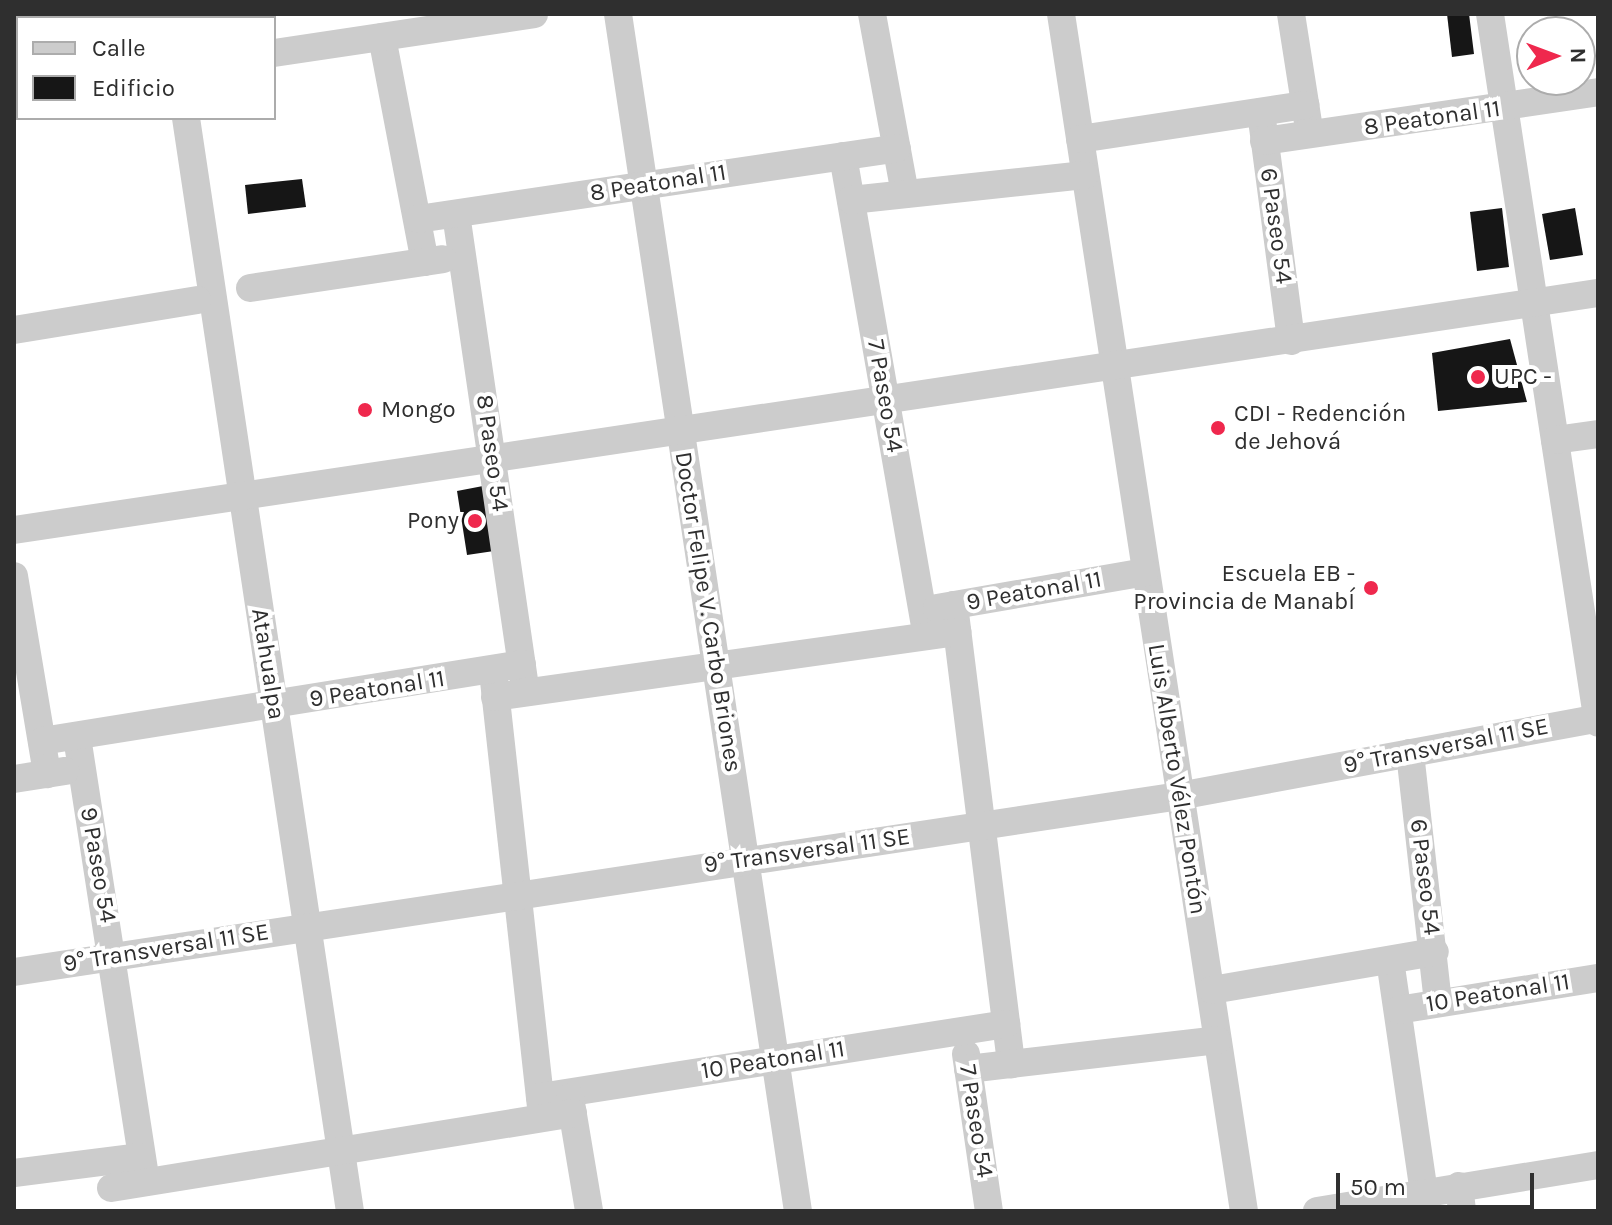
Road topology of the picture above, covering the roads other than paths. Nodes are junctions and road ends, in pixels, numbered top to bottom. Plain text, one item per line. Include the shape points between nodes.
1 (534, 14) edge
2 (618, 14) edge
3 (872, 14) edge
4 (1061, 14) edge
5 (1291, 14) edge
6 (1490, 14) edge
7 (382, 37) junction
8 (276, 53) edge
9 (1598, 92) edge
10 (1305, 105) junction
11 (1505, 109) junction
12 (1261, 112) junction
13 (186, 120) edge
14 (1310, 135) junction
15 (1080, 139) junction
16 (1264, 141) junction
17 (897, 148) junction
18 (843, 156) junction
19 (1085, 175) junction
20 (644, 185) junction
21 (905, 194) junction
22 (851, 200) junction
23 (456, 214) junction
24 (418, 219) junction
25 (465, 256) junction
26 (425, 262) junction
27 (250, 288) dead end
28 (1598, 293) edge
29 (198, 300) dead end
30 (1534, 303) junction
31 (14, 330) edge
32 (1291, 341) junction
33 (1114, 367) junction
34 (886, 400) junction
35 (681, 433) junction
36 (1598, 434) edge
37 (1555, 440) junction
38 (492, 459) junction
39 (243, 498) junction
40 (14, 530) edge
41 (1145, 572) junction
42 (14, 576) edge
43 (955, 618) junction
44 (925, 623) junction
45 (716, 667) junction
46 (524, 678) junction
47 (494, 684) junction
48 (274, 705) junction
49 (1598, 720) edge
50 (77, 737) junction
51 (42, 741) junction
52 (1410, 753) junction
53 (81, 769) junction
54 (47, 774) junction
55 (14, 779) edge
56 (1179, 796) junction
57 (981, 825) junction
58 (745, 860) junction
59 (517, 894) junction
60 (308, 926) junction
61 (1435, 952) junction
62 (113, 956) junction
63 (1390, 960) junction
64 (14, 972) edge
65 (1598, 978) edge
66 (1212, 990) junction
67 (1438, 1002) junction
68 (1398, 1010) junction
69 (1006, 1024) junction
70 (962, 1030) junction
71 (1217, 1040) junction
72 (775, 1059) junction
73 (1011, 1064) junction
74 (968, 1069) junction
75 (571, 1103) junction
76 (541, 1107) junction
77 (341, 1155) junction
78 (1598, 1165) edge
79 (144, 1170) junction
80 (14, 1173) edge
81 (111, 1187) edge
82 (1424, 1192) junction
83 (1460, 1199) edge
84 (350, 1211) edge
85 (589, 1211) edge
86 (798, 1211) edge
87 (989, 1211) edge
88 (1244, 1211) edge
89 (1317, 1211) edge

1 - 7 street
2 - 20 street, Doctor Felipe V. Carbo Briones
3 - 17 street
4 - 15 street, Luis Alberto Vélez Pontón
5 - 10 street
6 - 11 street
7 - 8 street
7 - 24 street
9 - 11 street, 8 Peatonal 11
10 - 12 street
10 - 14 street
11 - 14 street, 8 Peatonal 11
11 - 30 street
12 - 15 street
12 - 16 street, 6 Paseo 54
13 - 39 street, Atahualpa
14 - 16 street, 8 Peatonal 11
15 - 19 street, Luis Alberto Vélez Pontón
16 - 32 street, 6 Paseo 54
17 - 18 street, 8 Peatonal 11
17 - 21 street
18 - 20 street, 8 Peatonal 11
18 - 22 street, 7 Paseo 54
19 - 21 street
19 - 33 street, Luis Alberto Vélez Pontón
20 - 23 street, 8 Peatonal 11
20 - 35 street, Doctor Felipe V. Carbo Briones
21 - 22 street
22 - 34 street, 7 Paseo 54
23 - 24 street, 8 Peatonal 11
23 - 25 street, 8 Paseo 54
24 - 26 street
25 - 26 street
25 - 38 street, 8 Paseo 54
26 - 27 street
28 - 30 street
29 - 31 street
30 - 32 street
30 - 37 street
32 - 33 street
33 - 34 street
33 - 41 street, Luis Alberto Vélez Pontón
34 - 35 street
34 - 44 street, 7 Paseo 54
35 - 38 street
35 - 45 street, Doctor Felipe V. Carbo Briones
36 - 37 street
37 - 49 street
38 - 39 street
38 - 46 street, 8 Paseo 54
39 - 40 street
39 - 48 street, Atahualpa
41 - 43 street, 9 Peatonal 11
41 - 56 street, Luis Alberto Vélez Pontón
42 - 51 street
43 - 44 street, 9 Peatonal 11
43 - 57 street, 7 Paseo 54
44 - 45 street, 9 Peatonal 11
45 - 46 street, 9 Peatonal 11
45 - 58 street, Doctor Felipe V. Carbo Briones
46 - 47 street, 9 Peatonal 11
47 - 48 street, 9 Peatonal 11
47 - 59 street
48 - 50 street, 9 Peatonal 11
48 - 60 street, Atahualpa
49 - 52 street, 9° Transversal 11 SE
50 - 51 street, 9 Peatonal 11
50 - 53 street, 9 Paseo 54
51 - 54 street
52 - 56 street, 9° Transversal 11 SE
52 - 61 street, 6 Paseo 54
53 - 54 street
53 - 62 street, 9 Paseo 54
54 - 55 street
56 - 57 street, 9° Transversal 11 SE
56 - 66 street, Luis Alberto Vélez Pontón
57 - 58 street, 9° Transversal 11 SE
57 - 69 street, 7 Paseo 54
58 - 59 street, 9° Transversal 11 SE
58 - 72 street, Doctor Felipe V. Carbo Briones
59 - 60 street, 9° Transversal 11 SE
59 - 76 street
60 - 62 street, 9° Transversal 11 SE
60 - 77 street, Atahualpa
61 - 63 street, 10 Peatonal 11
61 - 67 street, 6 Paseo 54
62 - 64 street, 9° Transversal 11 SE
62 - 79 street, 9 Paseo 54
63 - 66 street, 10 Peatonal 11
63 - 68 street, 6 Paseo 54
65 - 67 street, 10 Peatonal 11
66 - 71 street, Luis Alberto Vélez Pontón
67 - 68 street, 10 Peatonal 11
68 - 82 street, 6 Paseo 54
69 - 70 street, 10 Peatonal 11
69 - 73 street, 7 Paseo 54
70 - 72 street, 10 Peatonal 11
70 - 74 street, 7 Paseo 54
71 - 73 street
71 - 88 street, Luis Alberto Vélez Pontón
72 - 75 street, 10 Peatonal 11
72 - 86 street, Doctor Felipe V. Carbo Briones
73 - 74 street
74 - 87 street, 7 Paseo 54
75 - 76 street, 10 Peatonal 11
75 - 85 street
76 - 77 street, 10 Peatonal 11
77 - 79 street, 10 Peatonal 11
77 - 84 street, Atahualpa
78 - 83 street
79 - 81 street, 10 Peatonal 11
80 - 81 street, 10 Peatonal 11
82 - 83 street
82 - 89 street

